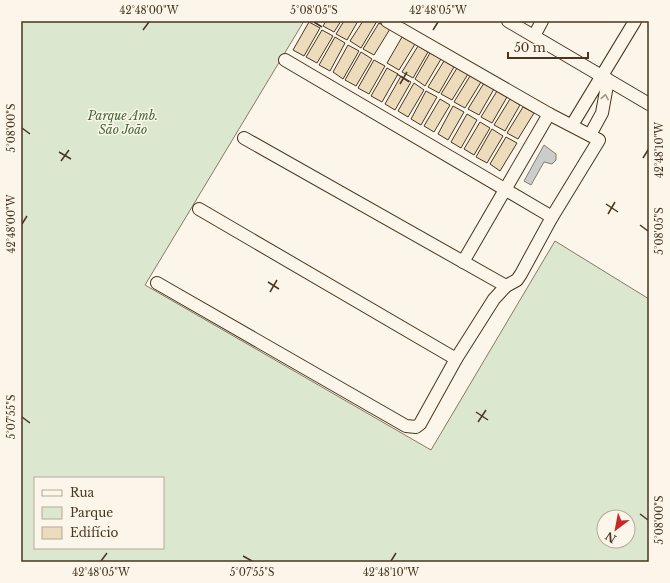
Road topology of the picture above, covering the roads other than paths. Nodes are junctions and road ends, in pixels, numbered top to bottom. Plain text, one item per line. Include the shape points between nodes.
1 (387, 21) edge
2 (508, 21) edge
3 (542, 21) edge
4 (635, 21) edge
5 (534, 36) junction
6 (285, 60) dead end
7 (605, 79) junction
8 (649, 104) edge
9 (549, 114) junction
10 (572, 125) junction
11 (590, 135) junction
12 (244, 138) dead end
13 (505, 190) junction
14 (199, 209) dead end
15 (552, 217) junction
16 (463, 262) junction
17 (157, 283) dead end
18 (506, 286) junction
19 (456, 359) junction

1 - 9 street
2 - 5 street
3 - 5 street
4 - 7 street
5 - 7 street
6 - 13 street
7 - 8 street
7 - 10 street
11 -> 7 street via 602,113
9 - 10 street
9 - 13 street
10 - 11 street
11 - 15 street via 599,140
12 - 16 street
13 - 15 street
13 - 16 street
14 - 19 street
15 - 18 street via 517,280
16 - 18 street
17 - 19 street via 406,426 416,427 420,424
18 - 19 street via 494,299

